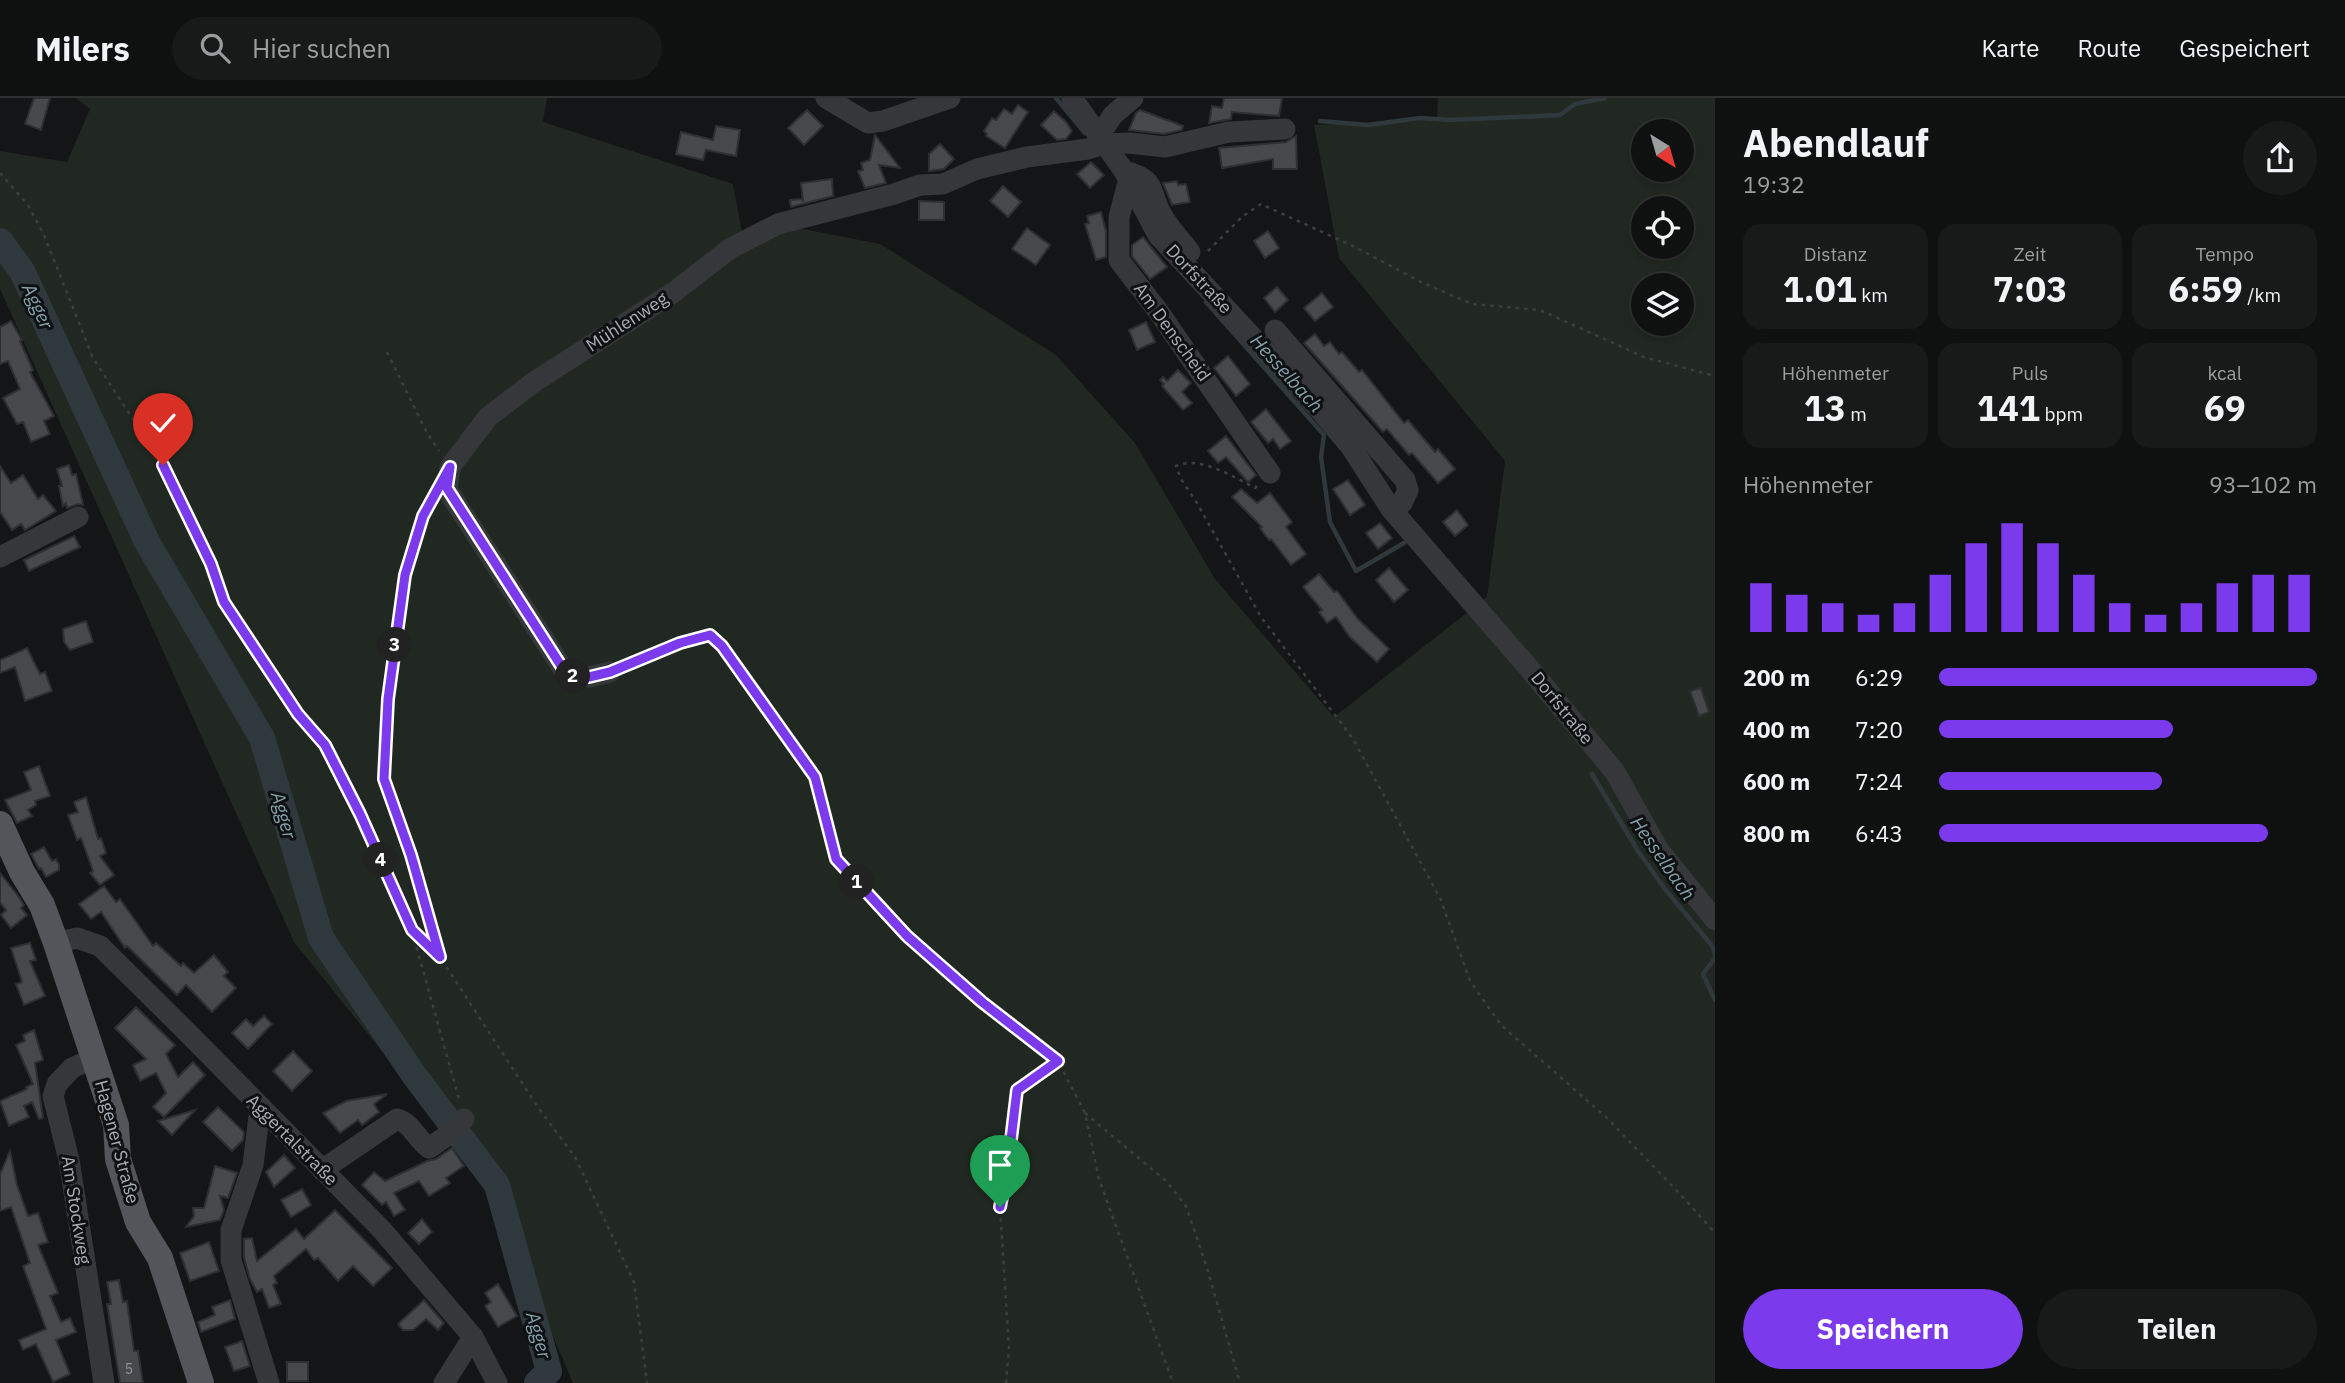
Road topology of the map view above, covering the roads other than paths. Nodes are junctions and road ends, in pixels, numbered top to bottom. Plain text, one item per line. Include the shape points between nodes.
1 (826, 98) edge
2 (950, 98) edge
3 (1072, 98) edge
4 (1133, 98) edge
5 (1284, 129) dead end
6 (1102, 140) junction
7 (1126, 175) junction
8 (1197, 262) road end
9 (1275, 330) dead end
10 (1270, 473) road end
11 (1391, 509) junction
12 (78, 517) dead end
13 (0, 557) edge
14 (610, 672) road end
15 (0, 824) edge
16 (1715, 920) edge
17 (56, 943) junction
18 (94, 1058) junction
19 (260, 1108) junction
20 (464, 1119) road end
21 (322, 1170) junction
22 (473, 1337) junction
23 (104, 1383) edge
24 (201, 1383) edge
25 (269, 1383) edge
26 (444, 1383) edge
27 (497, 1383) edge

1 - 2 street via 868,123
3 - 6 street, Dorfstraße
4 - 6 street via 1113,115
5 - 6 street via 1229,132 1166,147
6 - 7 street, Dorfstraße
6 - 14 street, Mühlenweg via 1088,149 977,169 943,184 920,185 778,224 732,248 488,417 450,467 447,488 567,675 589,677
7 - 8 street, Dorfstraße via 1136,174 1153,187 1161,215
7 - 10 street, Am Denscheid via 1119,217 1119,260
7 - 11 street, Dorfstraße via 1158,235 1319,409 1351,447
9 - 11 street via 1405,480 1408,490 1402,503
11 - 16 street, Dorfstraße via 1615,772 1658,849
12 - 13 street
15 - 17 main road, Hagener Straße via 42,905
17 - 18 main road, Hagener Straße
17 - 19 street, Aggertalstraße via 77,938 100,946
18 - 23 street, Am Stockweg via 72,1068 53,1096 69,1160
18 - 24 main road, Hagener Straße via 116,1125 118,1159 138,1222 160,1258
19 - 21 street, Aggertalstraße
19 - 25 street via 253,1165 231,1230 231,1260
20 - 21 street via 429,1148 404,1120 397,1119
21 - 22 street, Aggertalstraße via 382,1230
22 - 26 street
22 - 27 street, Aggertalstraße

